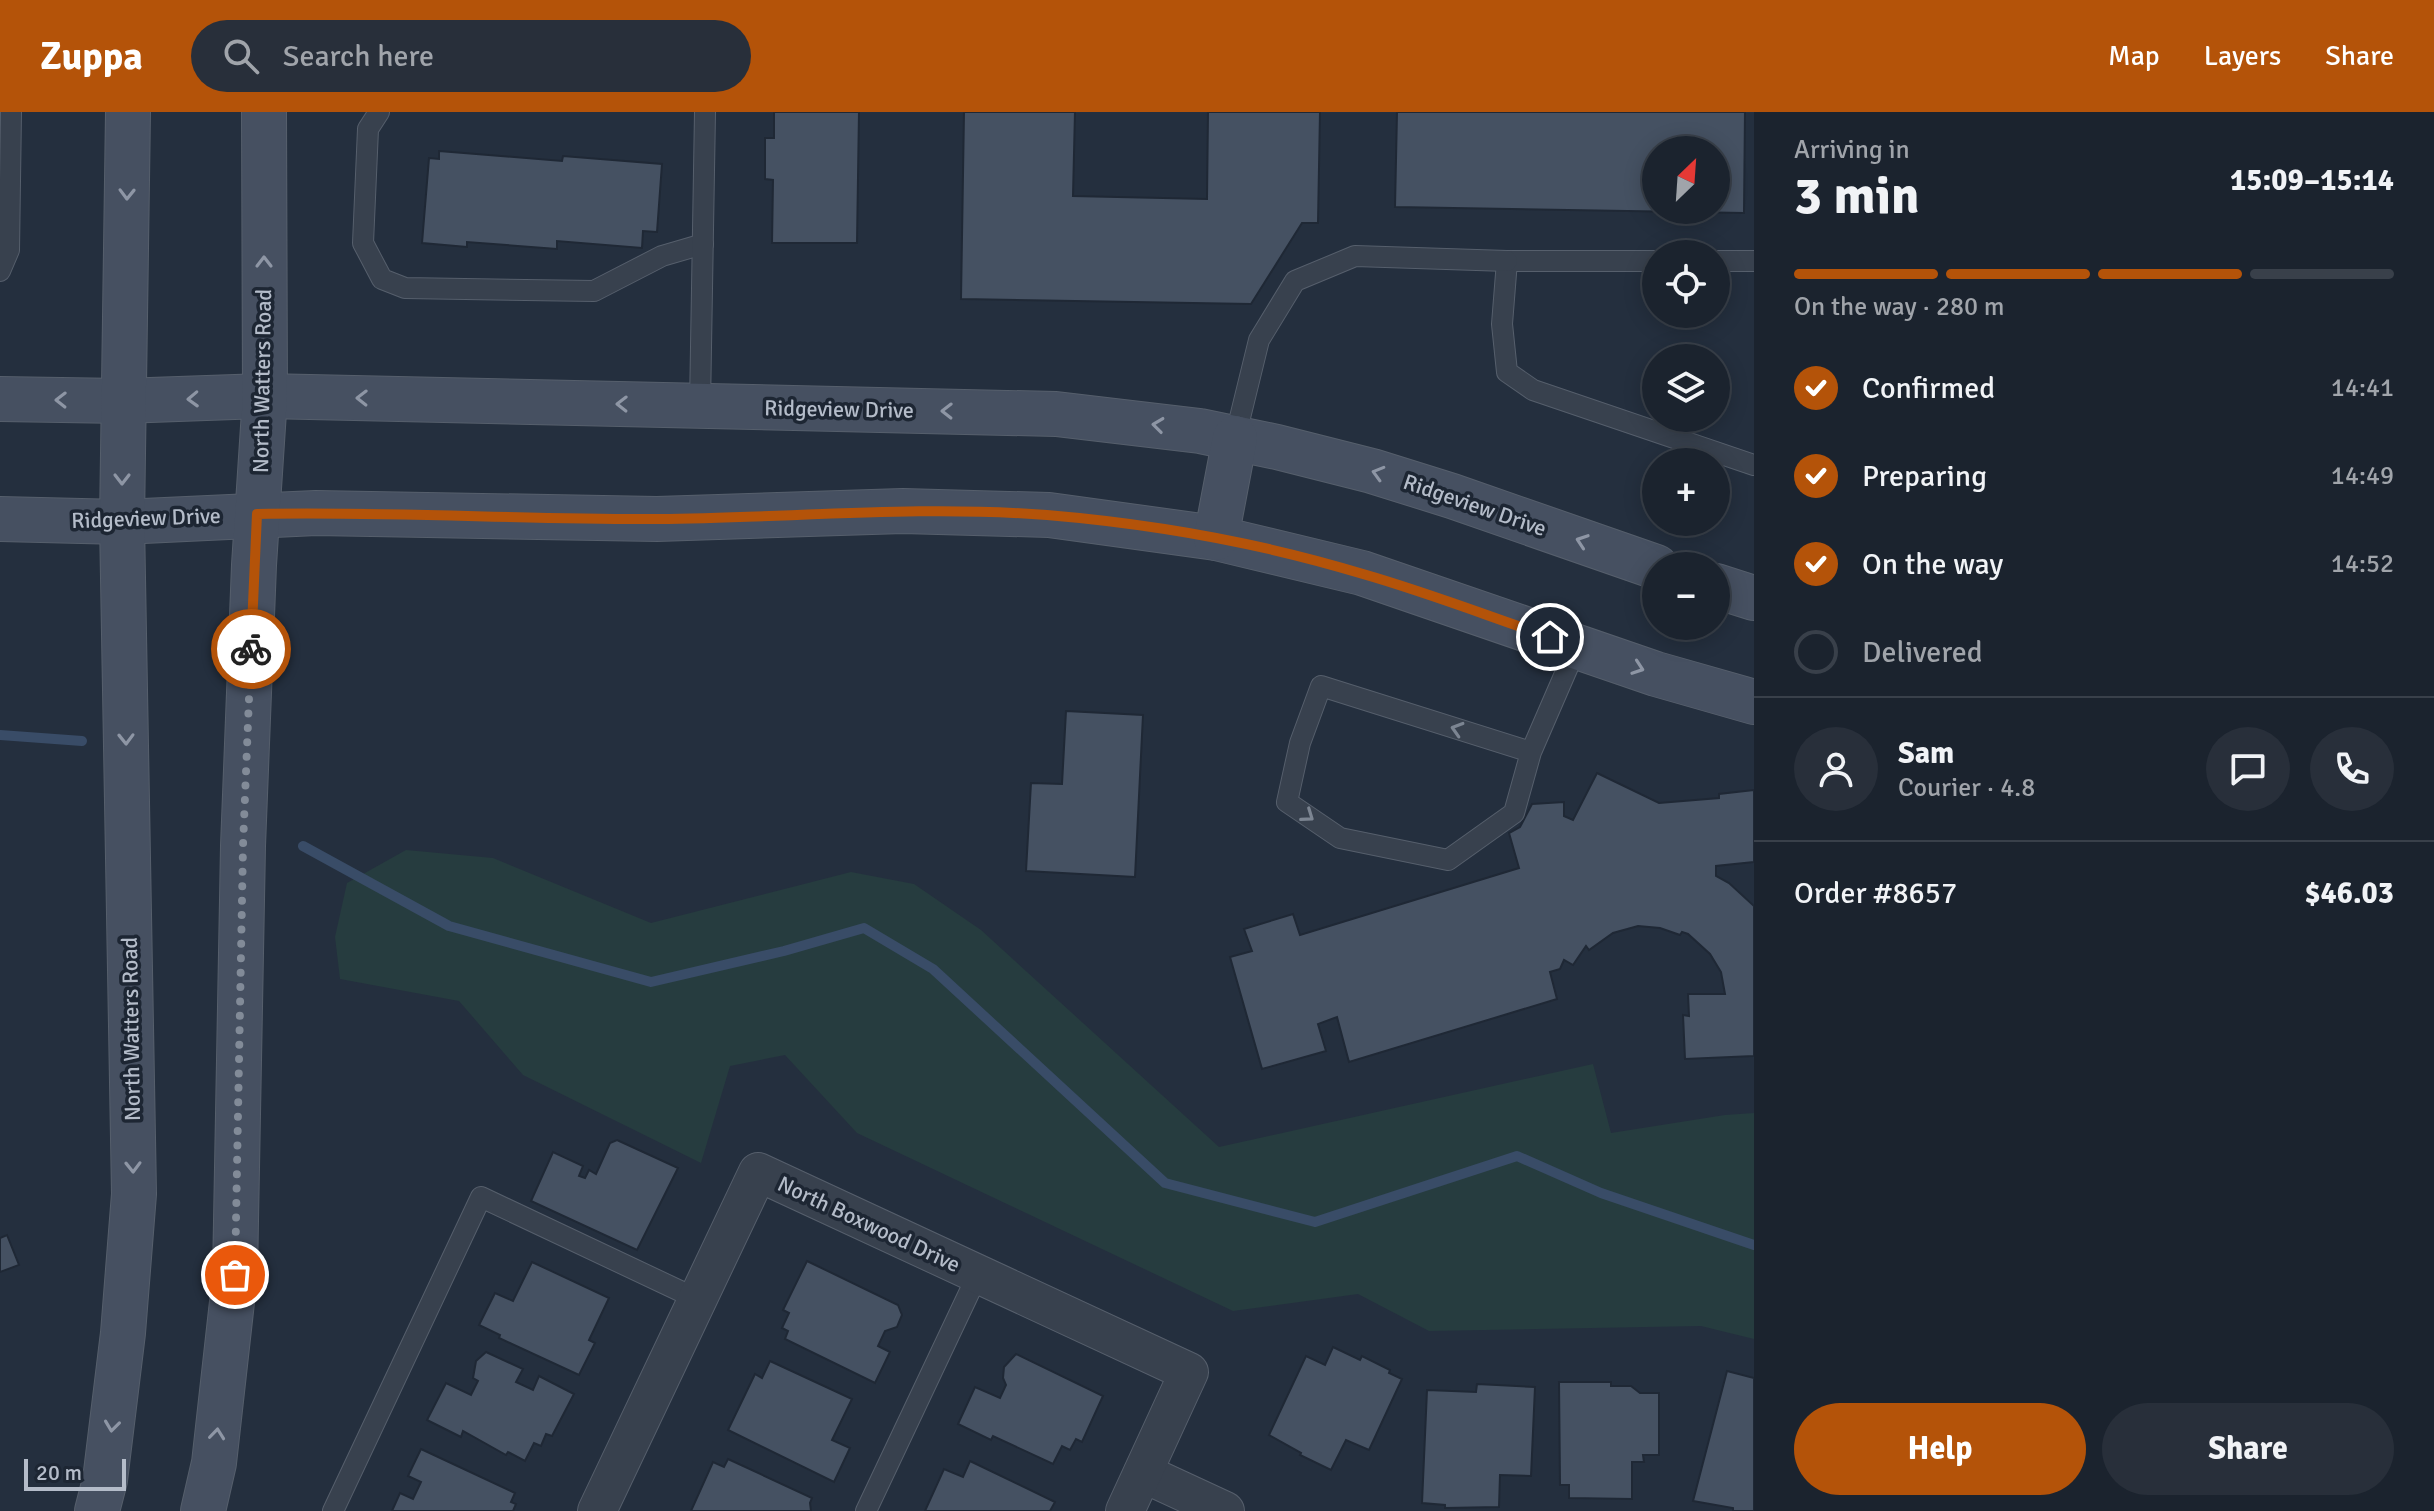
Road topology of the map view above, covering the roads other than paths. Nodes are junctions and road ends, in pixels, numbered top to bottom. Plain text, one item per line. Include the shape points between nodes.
1 (11, 112) edge
2 (128, 112) edge
3 (264, 112) edge
4 (379, 112) edge
5 (705, 112) edge
6 (703, 244) junction
7 (1507, 261) junction
8 (1642, 261) edge
9 (1730, 261) edge
10 (1754, 261) edge
11 (0, 271) edge
12 (265, 396) junction
13 (0, 399) edge
14 (122, 401) junction
15 (700, 406) junction
16 (1235, 438) junction
17 (1754, 465) edge
18 (257, 514) junction
19 (0, 519) edge
20 (122, 522) junction
21 (1216, 538) junction
22 (1642, 562) edge
23 (1730, 590) edge
24 (1754, 598) edge
25 (1577, 646) junction
26 (1754, 702) edge
27 (1531, 752) junction
28 (978, 1274) junction
29 (697, 1299) junction
30 (1143, 1473) junction
31 (97, 1511) edge
32 (203, 1511) edge
33 (333, 1511) edge
34 (597, 1511) edge
35 (866, 1511) edge
36 (1125, 1511) edge
37 (1225, 1511) edge

1 - 11 lane via 9,250
2 -> 14 main road, North Watters Road
12 -> 3 main road, North Watters Road
4 - 6 lane via 368,129 363,243 382,279 405,288 594,291 662,256
5 - 6 lane
6 - 15 lane
7 - 8 lane
7 - 16 lane via 1355,256 1295,281 1259,340
7 - 17 lane via 1502,324 1507,372 1533,390
9 - 10 lane
12 -> 14 main road, Ridgeview Drive
15 -> 12 main road, Ridgeview Drive
12 - 18 main road, North Watters Road
14 -> 13 main road, Ridgeview Drive
14 -> 20 main road, North Watters Road
16 -> 15 main road, Ridgeview Drive via 1056,414
16 - 21 main road
22 -> 16 main road, Ridgeview Drive via 1407,482
18 - 20 main road, Ridgeview Drive
18 - 21 main road, Ridgeview Drive via 657,519 953,511 1049,515
32 -> 18 main road, North Watters Road via 214,1463 235,1275 243,846
19 - 20 main road, Ridgeview Drive
20 -> 31 main road, North Watters Road via 134,1194 123,1333
21 - 25 main road, Ridgeview Drive via 1362,573
23 - 24 main road
25 -> 26 main road, Ridgeview Drive
25 - 27 lane
27 -> 27 lane via 1321,686 1300,743 1287,802 1340,838 1448,860 1514,813
28 - 29 street, North Boxwood Drive via 758,1172
28 - 30 street, North Boxwood Drive via 1189,1372
28 - 35 lane
29 - 33 lane via 481,1197
29 - 34 street, North Boxwood Drive
30 - 36 street
30 - 37 street

